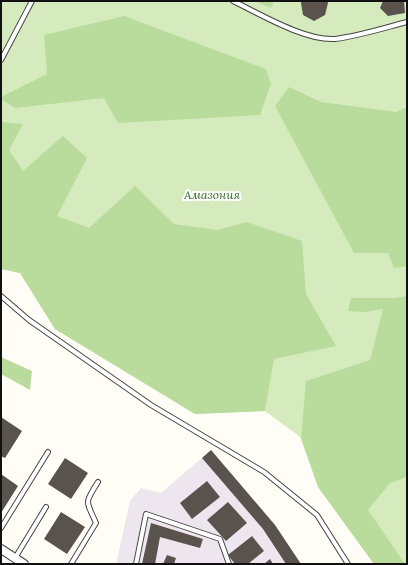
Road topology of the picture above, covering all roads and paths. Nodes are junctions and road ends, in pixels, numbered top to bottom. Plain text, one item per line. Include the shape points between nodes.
1 (32, 1) edge
2 (233, 1) edge
3 (407, 22) edge
4 (1, 60) edge
5 (1, 296) edge
6 (48, 452) dead end
7 (98, 482) dead end
8 (46, 507) dead end
9 (1, 528) edge
10 (1, 549) edge
11 (15, 558) junction
12 (24, 564) edge
13 (71, 564) edge
14 (136, 564) edge
15 (229, 564) edge
16 (348, 564) edge

1 - 4 lane
2 - 3 lane via 318,38 335,39
5 - 16 lane via 29,320 151,405 264,472 316,514
6 - 9 lane
7 - 13 lane via 87,503 96,523
8 - 11 lane
10 - 11 street
11 - 12 street
14 - 15 lane via 146,514 220,539

